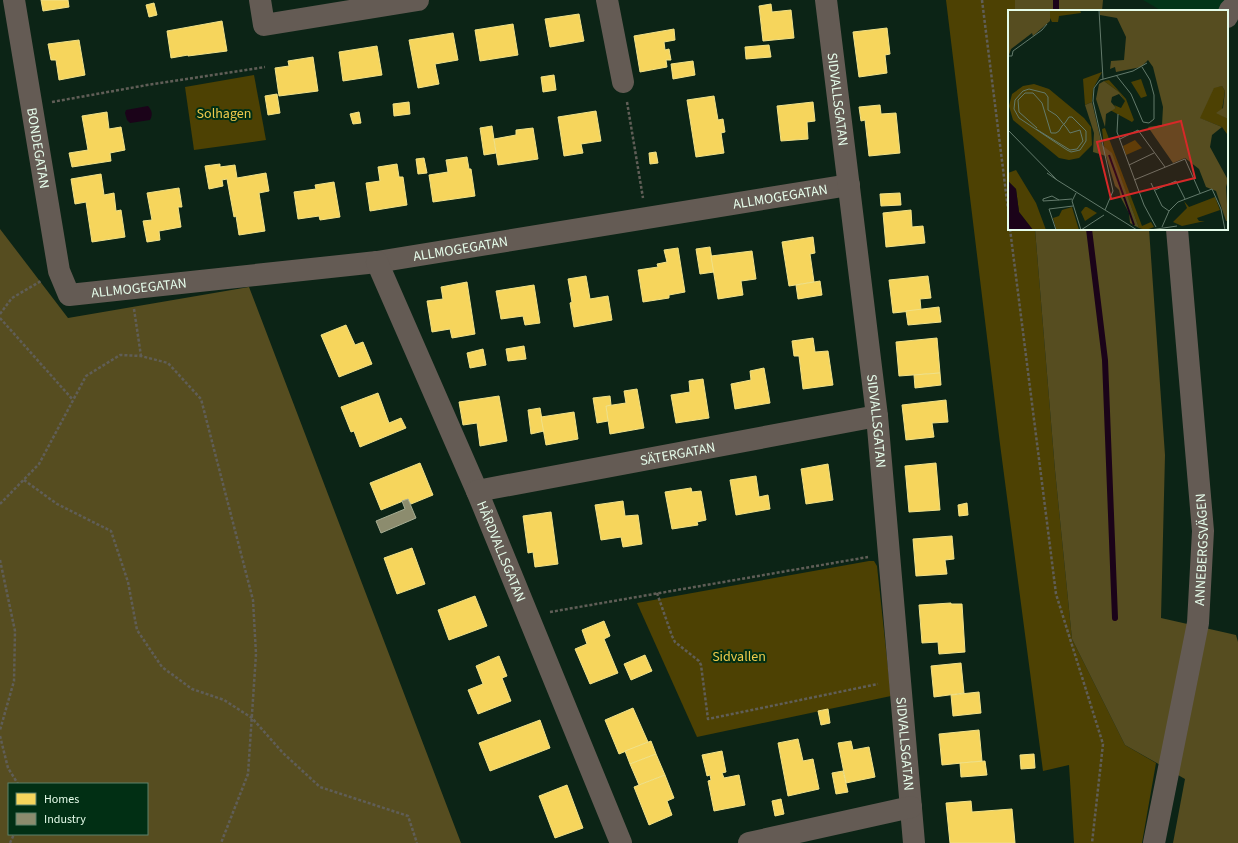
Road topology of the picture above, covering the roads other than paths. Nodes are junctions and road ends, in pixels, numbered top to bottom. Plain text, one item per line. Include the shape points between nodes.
1 (14, 0) edge
2 (260, 0) edge
3 (418, 0) edge
4 (606, 0) edge
5 (826, 0) edge
6 (1238, 2) edge
7 (1228, 14) edge
8 (623, 82) road end
9 (849, 185) junction
10 (1177, 230) edge
11 (377, 262) junction
12 (69, 295) joint
13 (877, 416) junction
14 (477, 491) junction
15 (911, 807) junction
16 (621, 843) edge
17 (749, 843) edge
18 (914, 843) edge
19 (1154, 843) edge

1 - 12 street, BONDEGATAN via 59,271
2 - 3 street via 264,25
4 - 8 street
5 - 9 street, SIDVALLSGATAN
6 - 7 street
9 - 11 street, ALLMOGEGATAN
9 - 13 street, SIDVALLSGATAN
10 - 19 street, ANNEBERGSVÄGEN via 1203,531 1198,623
11 - 12 street, ALLMOGEGATAN
11 - 14 street, HÅRDVALLSGATAN
13 - 14 street, SÄTERGATAN
13 - 15 street, SIDVALLSGATAN
14 - 16 street, HÅRDVALLSGATAN
15 - 17 street
15 - 18 street, SIDVALLSGATAN

